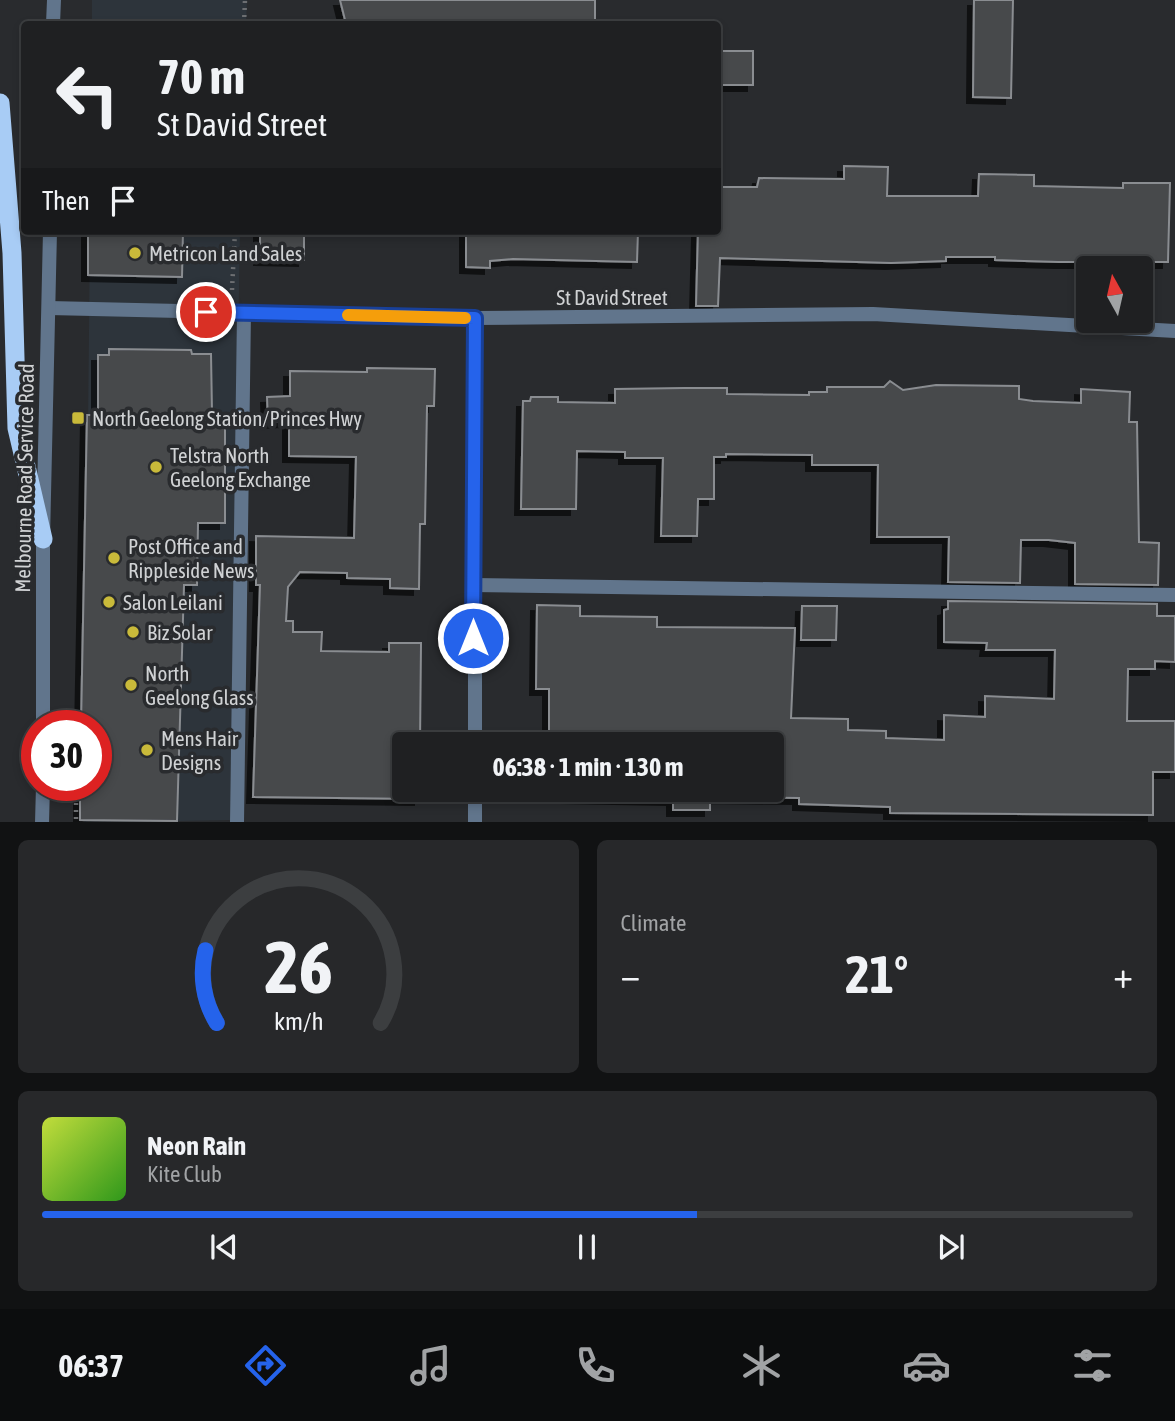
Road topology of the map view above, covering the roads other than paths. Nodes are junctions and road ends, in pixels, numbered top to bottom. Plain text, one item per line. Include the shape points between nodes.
1 (54, 0) edge
2 (53, 21) edge
3 (0, 103) edge
4 (50, 235) edge
5 (49, 308) junction
6 (238, 312) junction
7 (475, 318) junction
8 (1175, 331) edge
9 (43, 539) junction
10 (473, 585) junction
11 (1175, 595) edge
12 (43, 710) edge
13 (475, 732) edge
14 (43, 801) edge
15 (475, 802) edge
16 (42, 822) edge
17 (237, 822) edge
18 (475, 822) edge

1 - 2 street
3 - 9 highway via 12,253 17,428
4 - 5 street, Melbourne Road Service Road
5 - 6 street, St David Street
5 - 9 street, Melbourne Road Service Road
6 - 7 street, St David Street
6 - 17 street
7 - 8 street, St David Street via 873,314
7 - 10 street
9 - 12 street, Melbourne Road Service Road
10 - 11 street
10 - 13 street
14 - 16 street
15 - 18 street

